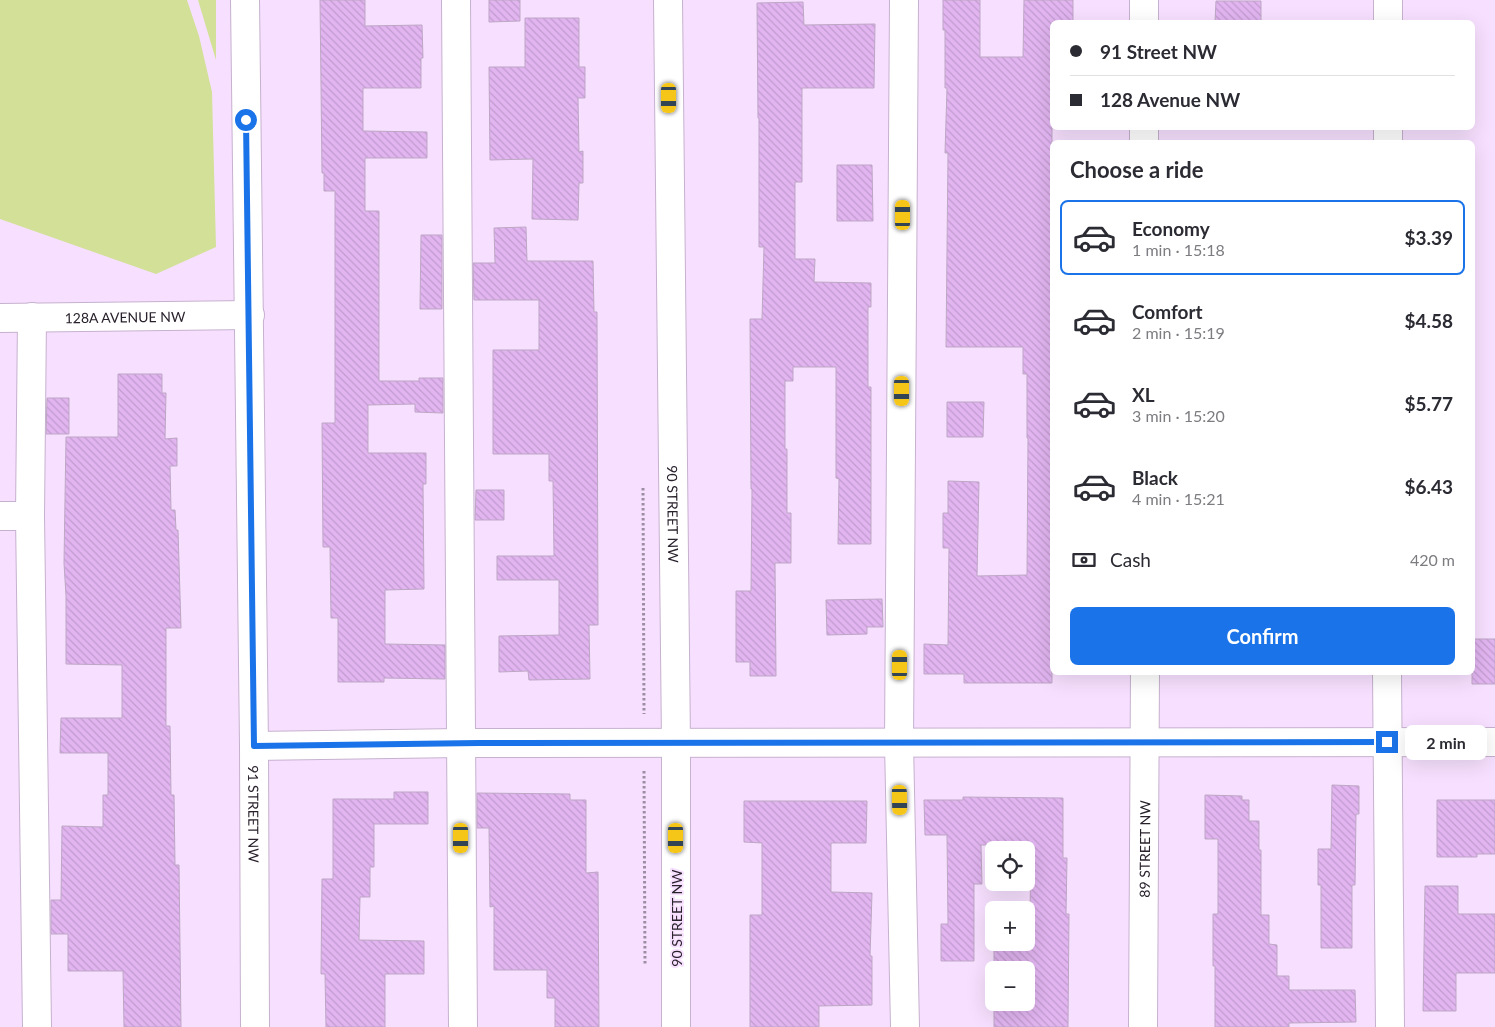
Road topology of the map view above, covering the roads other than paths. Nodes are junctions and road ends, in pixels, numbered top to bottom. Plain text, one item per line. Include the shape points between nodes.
1 (245, 0) edge
2 (456, 0) edge
3 (668, 0) edge
4 (904, 0) edge
5 (1144, 0) edge
6 (1388, 0) edge
7 (1144, 20) edge
8 (1388, 20) edge
9 (250, 315) junction
10 (32, 317) junction
11 (0, 318) edge
12 (0, 516) edge
13 (30, 516) junction
14 (1146, 675) edge
15 (1387, 675) edge
16 (1146, 742) junction
17 (1387, 742) junction
18 (1495, 742) edge
19 (676, 743) junction
20 (899, 743) junction
21 (460, 744) junction
22 (254, 746) junction
23 (37, 1027) edge
24 (255, 1027) edge
25 (463, 1027) edge
26 (676, 1027) edge
27 (905, 1027) edge
28 (1143, 1027) edge
29 (1390, 1027) edge

1 - 9 street, 91 STREET NW
2 - 21 street
3 - 19 street, 90 STREET NW
4 - 20 street
5 - 7 street
6 - 8 street
9 - 10 street, 128A AVENUE NW
9 - 22 street, 91 STREET NW
10 - 11 street, 128A AVENUE NW
10 - 13 street
12 - 13 street
13 - 23 street
14 - 16 street, 89 STREET NW
15 - 17 street
16 - 17 street
16 - 20 street
16 - 28 street, 89 STREET NW
17 - 18 street
17 - 29 street
19 - 20 street
19 - 21 street
19 - 26 street, 90 STREET NW
20 - 27 street
21 - 22 street
21 - 25 street
22 - 24 street, 91 STREET NW

